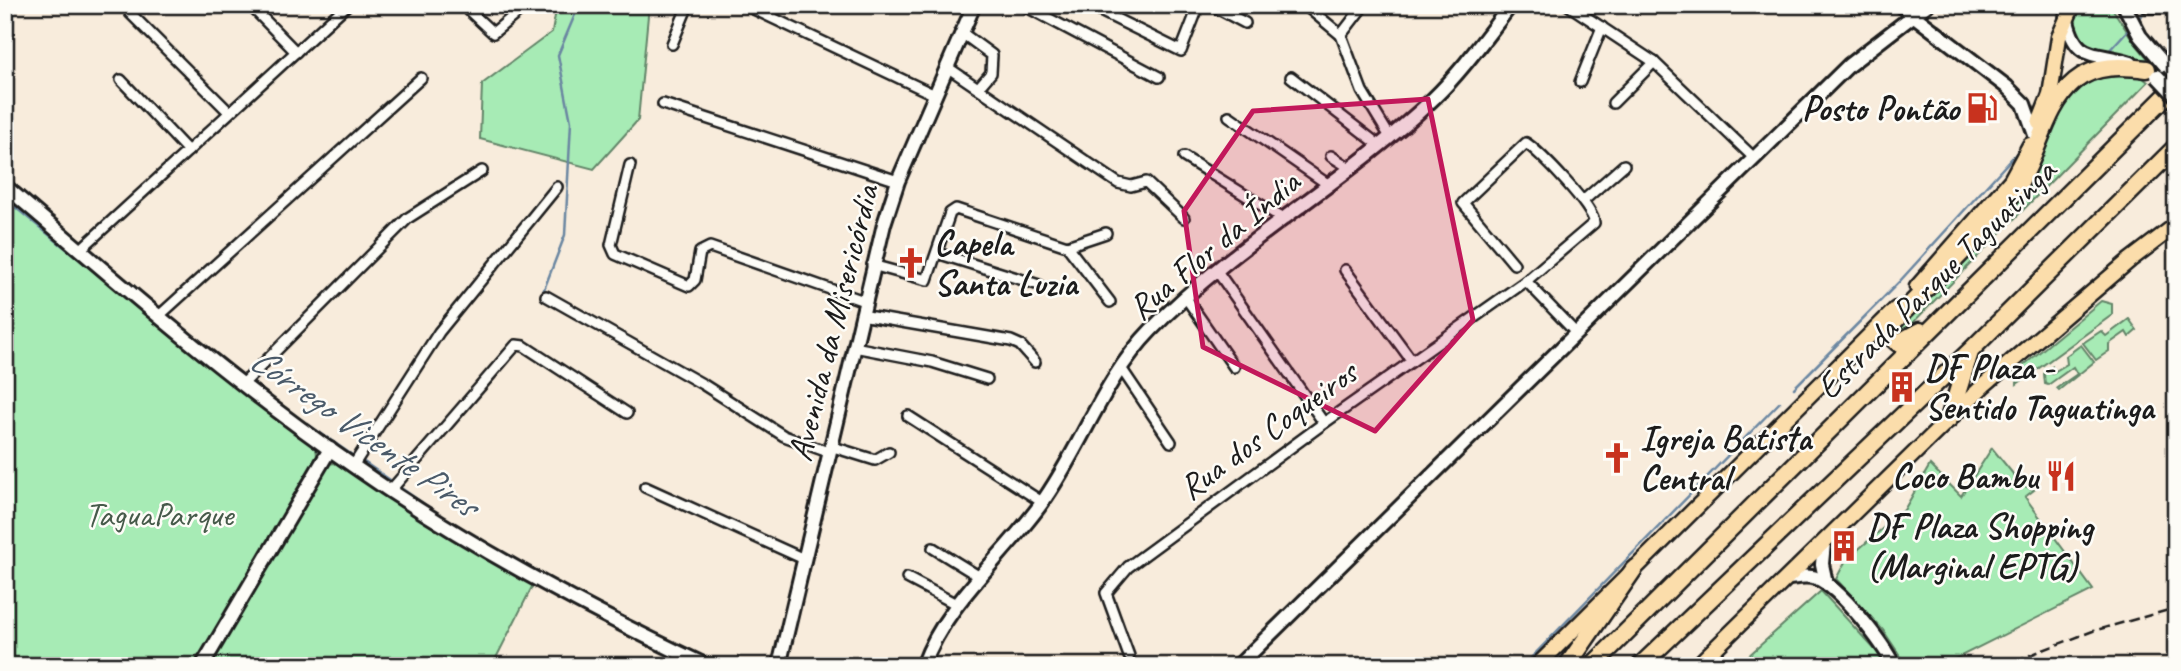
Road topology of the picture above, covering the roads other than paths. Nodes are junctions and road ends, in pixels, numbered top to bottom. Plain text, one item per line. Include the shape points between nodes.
1 (250, 5) edge
2 (347, 5) edge
3 (463, 5) edge
4 (527, 5) edge
5 (688, 5) edge
6 (745, 5) edge
7 (974, 5) edge
8 (1023, 5) edge
9 (1088, 5) edge
10 (1199, 5) edge
11 (1211, 5) edge
12 (1305, 5) edge
13 (1364, 5) edge
14 (1511, 5) edge
15 (1568, 5) edge
16 (1900, 5) edge
17 (1927, 5) edge
18 (2124, 5) edge
19 (1099, 8) edge
20 (2068, 8) edge
21 (130, 13) dead end
22 (1915, 17) junction
23 (1245, 23) dead end
24 (1602, 27) junction
25 (962, 33) junction
26 (1342, 34) junction
27 (672, 44) dead end
28 (296, 52) junction
29 (1654, 62) junction
30 (947, 67) junction
31 (2156, 71) junction
32 (1291, 77) dead end
33 (421, 78) dead end
34 (1159, 78) dead end
35 (2176, 78) edge
36 (121, 80) dead end
37 (1580, 82) dead end
38 (2176, 86) edge
39 (979, 87) junction
40 (935, 95) junction
41 (2176, 96) edge
42 (1613, 103) dead end
43 (663, 104) dead end
44 (2024, 104) junction
45 (2045, 108) junction
46 (229, 113) junction
47 (1229, 116) dead end
48 (2035, 135) junction
49 (1385, 141) junction
50 (2176, 147) edge
51 (188, 150) junction
52 (1331, 156) dead end
53 (1184, 157) dead end
54 (1753, 158) junction
55 (630, 165) dead end
56 (1624, 165) dead end
57 (1350, 168) junction
58 (482, 171) dead end
59 (898, 181) junction
60 (1329, 185) junction
61 (5, 186) edge
62 (557, 187) dead end
63 (1583, 201) junction
64 (1184, 218) dead end
65 (1282, 218) junction
66 (2176, 225) edge
67 (2176, 231) edge
68 (1106, 233) dead end
69 (2160, 237) junction
70 (1067, 246) junction
71 (80, 250) junction
72 (937, 253) junction
73 (1514, 264) dead end
74 (872, 265) junction
75 (1345, 270) dead end
76 (1217, 271) junction
77 (1526, 281) junction
78 (1039, 285) dead end
79 (546, 296) dead end
80 (1186, 298) junction
81 (864, 300) junction
82 (1110, 302) dead end
83 (1950, 309) junction
84 (160, 315) junction
85 (861, 315) junction
86 (1576, 333) junction
87 (853, 347) junction
88 (1970, 350) junction
89 (1412, 361) junction
90 (1035, 362) dead end
91 (1234, 367) dead end
92 (1121, 368) junction
93 (987, 379) dead end
94 (243, 384) junction
95 (627, 413) dead end
96 (908, 416) dead end
97 (1949, 419) junction
98 (1324, 423) junction
99 (1171, 442) dead end
100 (330, 449) junction
101 (829, 449) junction
102 (889, 452) dead end
103 (353, 466) junction
104 (645, 487) dead end
105 (390, 491) junction
106 (1042, 502) junction
107 (1824, 543) junction
108 (933, 548) dead end
109 (804, 559) junction
110 (1634, 569) junction
111 (980, 577) junction
112 (908, 578) dead end
113 (1788, 578) junction
114 (1826, 583) junction
115 (956, 604) junction
116 (1129, 656) dead end
117 (202, 666) edge
118 (706, 666) edge
119 (779, 666) edge
120 (923, 666) edge
121 (1238, 666) edge
122 (1537, 666) edge
123 (1567, 666) edge
124 (1592, 666) edge
125 (1640, 666) edge
126 (1697, 666) edge
127 (1894, 666) edge

1 - 28 street
2 - 28 street
3 - 4 street via 493,33
5 - 27 street
6 - 40 street
7 - 25 street, Avenida da Misericórdia
8 - 34 street
9 - 19 street
10 - 19 street via 1181,51
11 - 23 street
12 - 26 street
13 - 26 street
14 - 49 street, Rua Flor da Índia via 1435,98
15 - 24 street
16 - 22 street
17 - 22 street
18 - 31 street
20 - 31 street via 2072,39 2081,50
20 - 45 main road
21 - 46 street
22 - 44 street
22 - 54 street via 1878,39
24 - 29 street
24 - 37 street
25 - 30 street, Avenida da Misericórdia
25 - 39 street via 992,55 991,73
26 - 49 street
28 - 46 street
29 - 42 street
29 - 54 street
30 - 39 street
30 - 40 street, Avenida da Misericórdia
31 - 35 street
31 - 41 street, bridge
31 - 83 highway via 2105,68 2075,81 2053,111 2017,187 1960,256 1889,327 1888,334 1893,342 1904,342
32 - 49 street
33 - 84 street
36 - 51 street
38 - 83 highway, Estrada Parque Taguatinga
39 - 64 street via 1118,183 1153,186
40 - 59 street, Avenida da Misericórdia
43 - 59 street
44 - 45 street
44 - 48 street
45 - 48 main road
46 - 51 street
47 - 60 street
48 - 110 main road via 2011,180 1951,251
49 - 57 street, Rua Flor da Índia
50 - 88 highway, Estrada Parque Taguatinga
51 - 71 street
52 - 57 street
53 - 65 street
54 - 86 street
55 - 81 street via 612,240 615,254 689,286 700,253 710,247
56 - 63 street
57 - 60 street, Rua Flor da Índia
58 - 94 street via 408,218
59 - 74 street, Avenida da Misericórdia
60 - 65 street, Rua Flor da Índia
61 - 71 street
62 - 103 street via 433,339
63 - 73 street via 1530,145 1520,146 1462,202
63 - 77 street, Rua dos Coqueiros via 1594,215 1594,223
65 - 76 street, Rua Flor da Índia
66 - 69 main road
67 - 69 main road
68 - 70 street
69 - 97 main road
70 - 72 street via 956,209 950,213
70 - 82 street
71 - 84 street
72 - 74 street via 925,281
72 - 78 street
74 - 81 street, Avenida da Misericórdia
75 - 89 street
76 - 80 street, Rua Flor da Índia
76 - 98 street
77 - 86 street
77 - 89 street, Rua dos Coqueiros
79 - 101 street via 784,436
80 - 91 street
80 - 92 street, Rua Flor da Índia via 1148,332
81 - 85 street, Avenida da Misericórdia
83 - 124 highway, Estrada Parque Taguatinga
84 - 94 street
85 - 87 street, Avenida da Misericórdia
85 - 90 street via 1011,341
86 - 121 street
87 - 93 street via 933,362
87 - 101 street, Avenida da Misericórdia
88 - 97 highway
88 - 125 highway, Estrada Parque Taguatinga
89 - 98 street, Rua dos Coqueiros
92 - 99 street
92 - 106 street, Rua Flor da Índia
94 - 100 street
95 - 105 street via 516,345
96 - 106 street
97 - 107 main road
98 - 116 street, Rua dos Coqueiros via 1128,567 1108,588
100 - 103 street
100 - 117 street
101 - 102 street via 875,460
101 - 109 street, Avenida da Misericórdia
103 - 105 street
104 - 109 street
105 - 118 street via 490,553
106 - 111 street, Rua Flor da Índia
107 - 113 main road
107 - 114 street
108 - 111 street
109 - 119 street, Avenida da Misericórdia
110 - 122 main road
110 - 123 highway
111 - 115 street, Rua Flor da Índia
112 - 115 street
113 - 114 street
113 - 126 main road
114 - 127 street via 1870,629
115 - 120 street, Rua Flor da Índia

